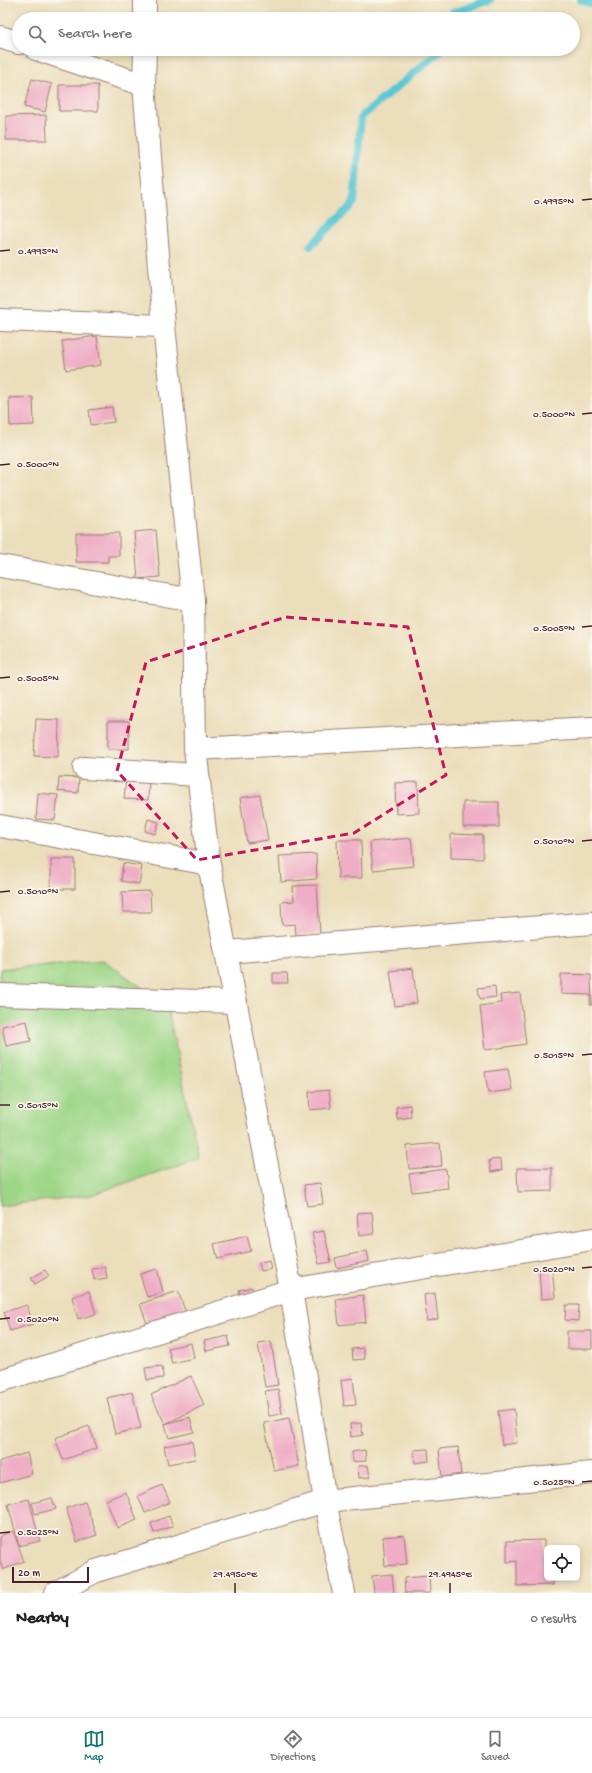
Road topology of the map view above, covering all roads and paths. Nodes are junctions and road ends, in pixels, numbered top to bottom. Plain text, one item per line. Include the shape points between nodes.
1 (145, 0) edge
2 (145, 12) edge
3 (0, 37) edge
4 (12, 41) edge
5 (57, 56) edge
6 (144, 56) edge
7 (144, 85) junction
8 (0, 320) edge
9 (164, 326) junction
10 (0, 566) edge
11 (193, 600) junction
12 (592, 728) edge
13 (195, 749) junction
14 (84, 768) dead end
15 (198, 774) junction
16 (0, 826) edge
17 (209, 864) junction
18 (592, 923) edge
19 (227, 952) junction
20 (0, 995) edge
21 (236, 1002) junction
22 (592, 1240) edge
23 (292, 1290) junction
24 (0, 1381) edge
25 (592, 1473) edge
26 (325, 1501) junction
27 (55, 1593) edge
28 (344, 1593) edge

1 - 2 street
3 - 4 street
5 - 7 street
6 - 7 street
7 - 9 street
8 - 9 street
9 - 11 street
10 - 11 street
11 - 13 street
12 - 13 street
13 - 15 street
14 - 15 street
15 - 17 street
16 - 17 street
17 - 19 street
18 - 19 street
19 - 21 street
20 - 21 street
21 - 23 street
22 - 23 street
23 - 24 street
23 - 26 street
25 - 26 street
26 - 27 street via 96,1571
26 - 28 street

